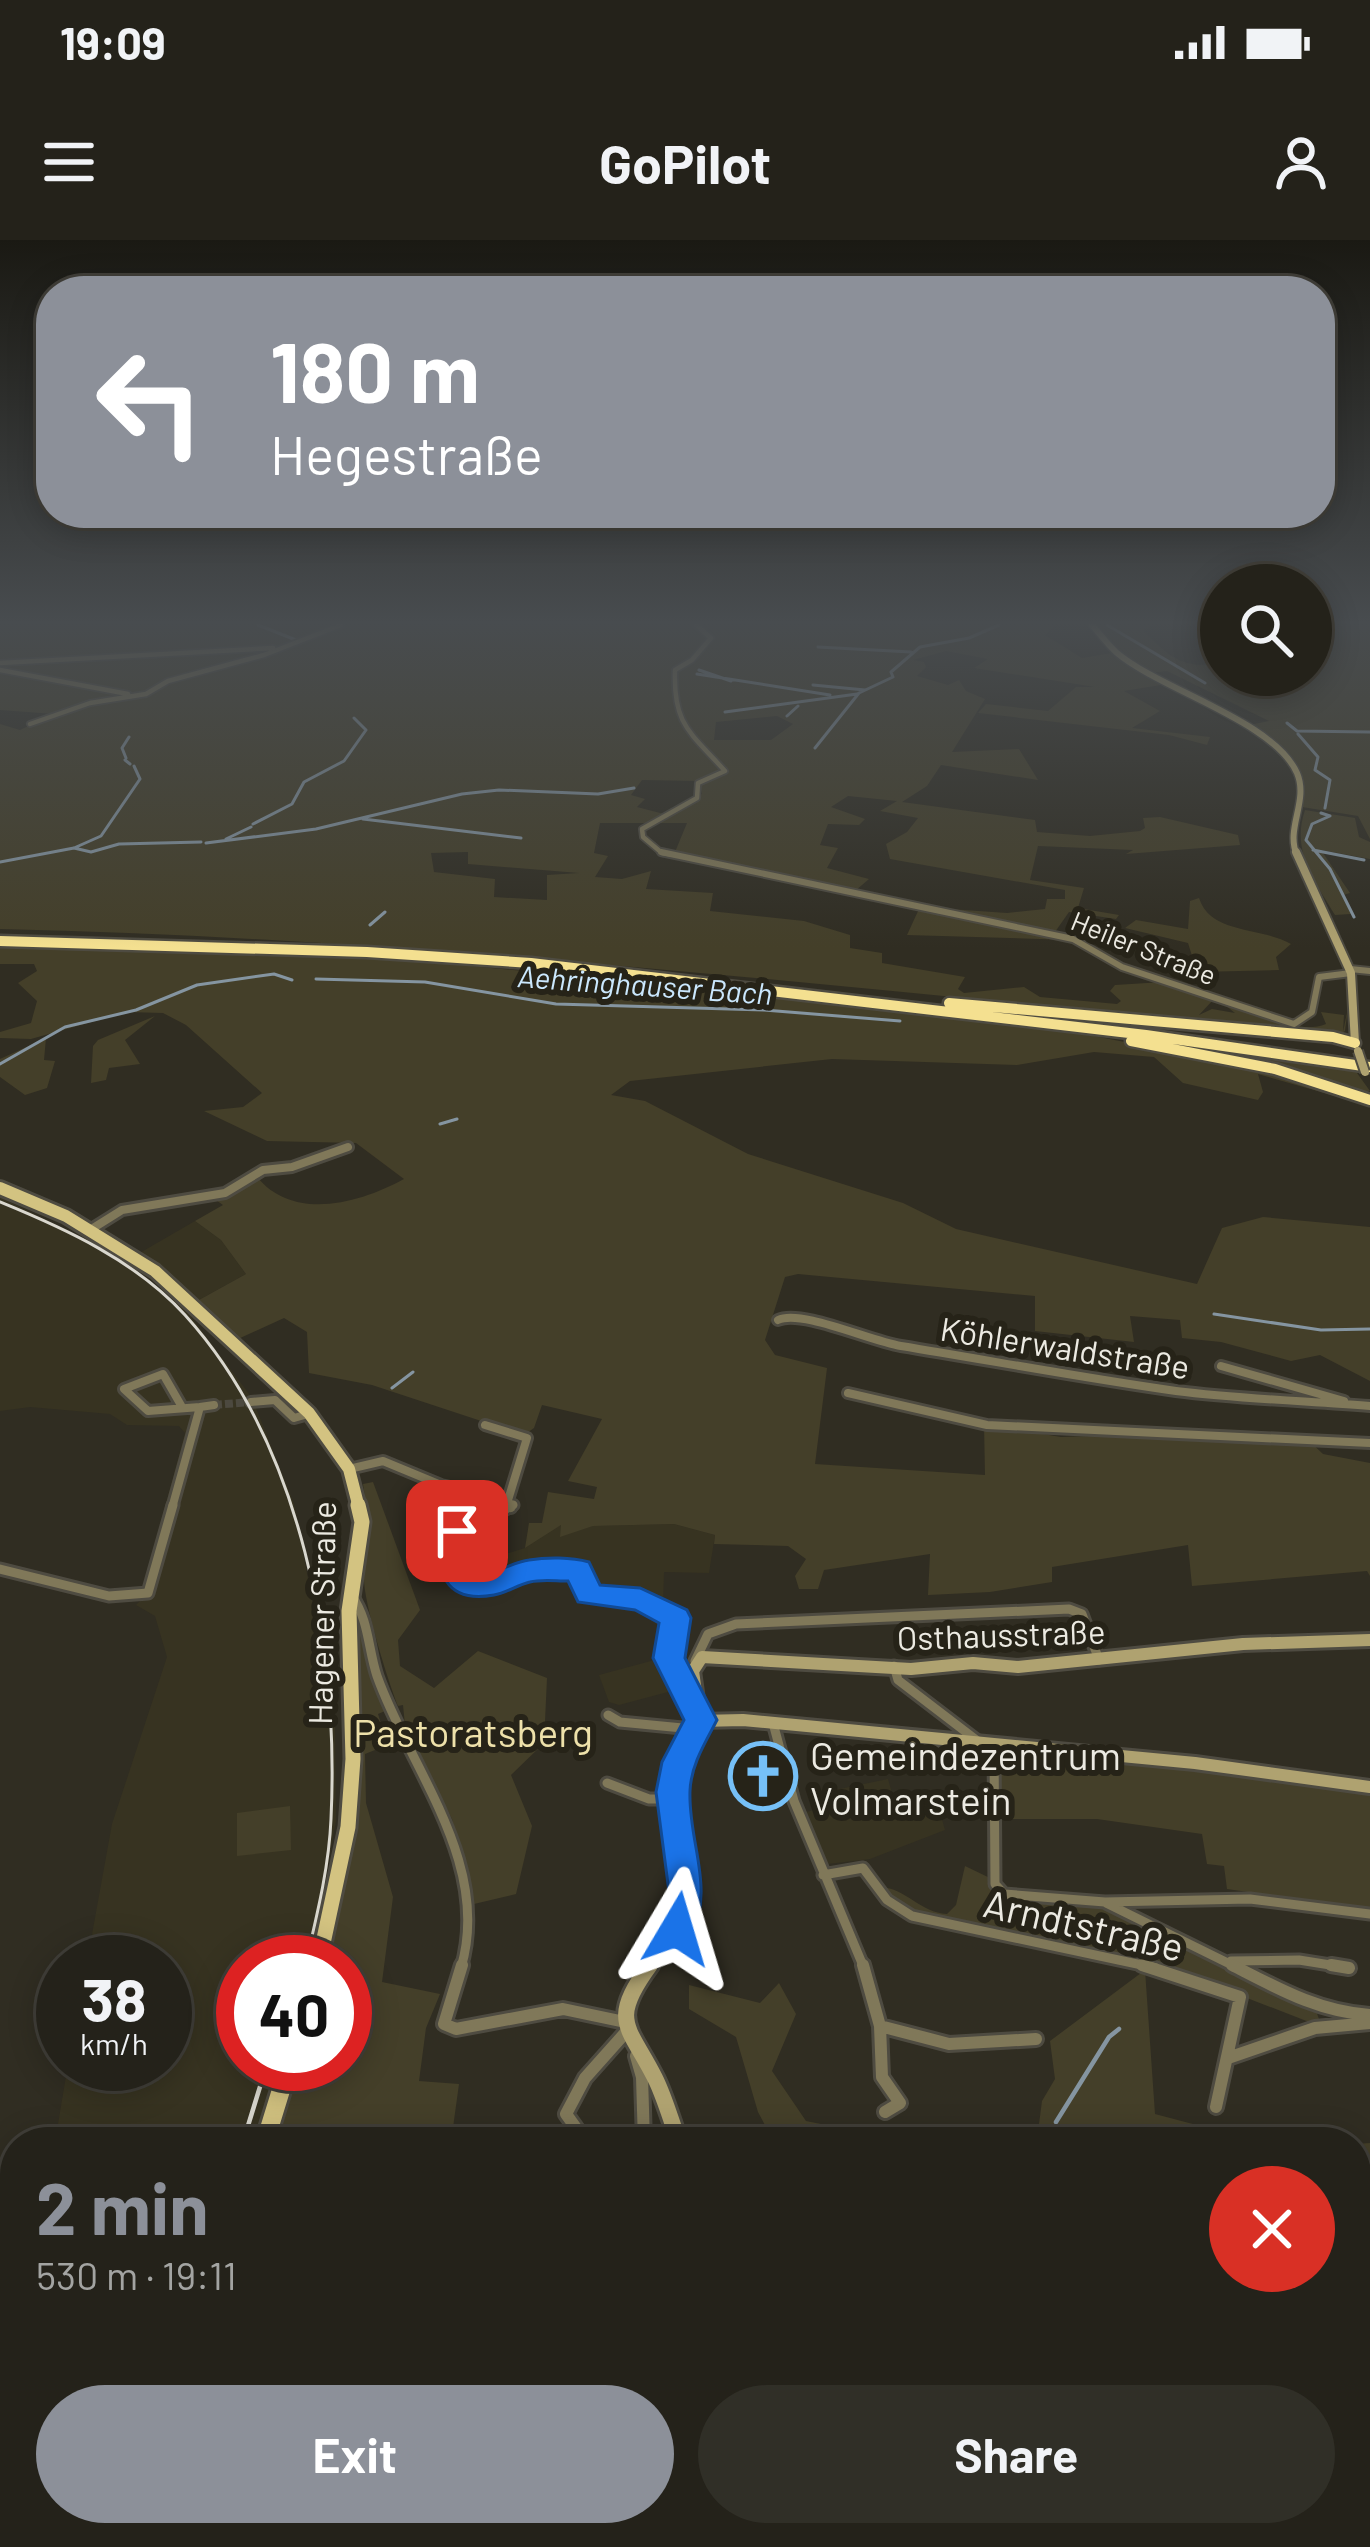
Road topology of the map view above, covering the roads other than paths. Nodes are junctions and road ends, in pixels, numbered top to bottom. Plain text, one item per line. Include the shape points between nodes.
1 (688, 733) edge
2 (1256, 733) edge
3 (0, 938) edge
4 (528, 960) junction
5 (1351, 971) junction
6 (1370, 971) edge
7 (949, 1004) junction
8 (1013, 1018) junction
9 (1356, 1041) junction
10 (1370, 1043) edge
11 (1369, 1070) edge
12 (1370, 1097) edge
13 (348, 1147) dead end
14 (0, 1188) edge
15 (90, 1230) junction
16 (778, 1320) dead end
17 (1221, 1366) dead end
18 (848, 1393) dead end
19 (250, 1402) tunnel mouth
20 (1351, 1404) junction
21 (214, 1405) tunnel mouth
22 (1370, 1406) edge
23 (182, 1407) junction
24 (200, 1407) junction
25 (309, 1413) junction
26 (484, 1425) dead end
27 (1370, 1443) edge
28 (350, 1469) junction
29 (508, 1501) junction
30 (0, 1569) edge
31 (351, 1595) junction
32 (1370, 1640) edge
33 (1100, 1661) junction
34 (695, 1662) junction
35 (894, 1666) junction
36 (608, 1715) dead end
37 (697, 1719) junction
38 (773, 1723) junction
39 (987, 1743) junction
40 (607, 1784) dead end
41 (1370, 1787) edge
42 (673, 1799) junction
43 (823, 1876) junction
44 (1105, 1903) junction
45 (1370, 1914) edge
46 (325, 1935) edge
47 (1230, 1961) junction
48 (1349, 1968) dead end
49 (1370, 2019) edge
50 (880, 2026) junction
51 (626, 2027) junction
52 (1036, 2039) dead end
53 (634, 2049) junction
54 (1228, 2058) junction
55 (281, 2091) edge
56 (1216, 2107) dead end
57 (885, 2111) dead end
58 (270, 2127) edge
59 (575, 2127) edge
60 (644, 2127) edge
61 (674, 2127) edge

1 - 5 street, Heiler Straße via 725,771 700,781 700,796 646,825 644,837 662,853 1073,939 1122,968 1294,1024 1312,1013 1318,977
2 - 5 main road via 1290,761 1301,783 1292,844
3 - 4 highway
3 - 4 highway via 256,940
4 - 7 highway
4 - 8 highway
5 - 6 street
5 - 9 main road
7 - 9 highway
7 - 11 highway
8 - 11 highway
8 - 12 highway via 1275,1069
9 - 10 highway
9 - 11 main road, bridge
13 - 15 street via 263,1170 225,1193 122,1210
14 - 15 main road, Hagener Straße
15 - 25 main road, Hagener Straße via 155,1271
16 - 20 street, Köhlerwaldstraße via 809,1317 890,1344 1179,1390
17 - 20 street, Köhlerwaldstraße
18 - 27 street via 987,1425
19 - 25 street via 277,1401 294,1418
20 - 22 street, Köhlerwaldstraße
21 - 24 street
23 - 23 street via 148,1411 124,1389 163,1374
23 - 24 street
24 - 30 street via 148,1593 109,1596
25 - 28 main road, Hagener Straße
26 - 29 street via 527,1438
28 - 29 street via 383,1461 441,1486
28 - 31 main road, Hagener Straße via 362,1522
29 - 37 street via 509,1510 457,1531 450,1551 455,1574 489,1585 529,1570 578,1570 589,1594 666,1610 678,1622 672,1667
31 - 46 main road, Hagener Straße via 348,1827
31 - 51 street via 461,1863 467,1938 444,2024 456,2029 562,2009
32 - 33 main road, Osthausstraße
33 - 34 street via 1082,1614 1069,1610 736,1624 713,1628
33 - 35 main road, Osthausstraße
34 - 35 main road, Osthausstraße
34 - 37 main road
35 - 39 street via 898,1680
36 - 37 street via 620,1722
37 - 38 main road
37 - 42 main road
38 - 39 main road
38 - 43 street
39 - 41 main road
39 - 44 street via 997,1891
40 - 42 street
42 - 51 main road via 686,1904 673,1939 637,1984
43 - 50 street via 856,1937
43 - 54 street, Arndtstraße via 863,1868 886,1900 912,1916 1174,1972 1240,1997
44 - 45 street via 1250,1899
44 - 47 street
47 - 48 street
47 - 49 street via 1302,2000
49 - 54 street
50 - 52 street via 949,2044
50 - 57 street via 882,2077 901,2103
51 - 53 main road
51 - 59 street via 566,2114
53 - 60 street
53 - 61 main road
54 - 56 street, Arndtstraße
55 - 58 main road

